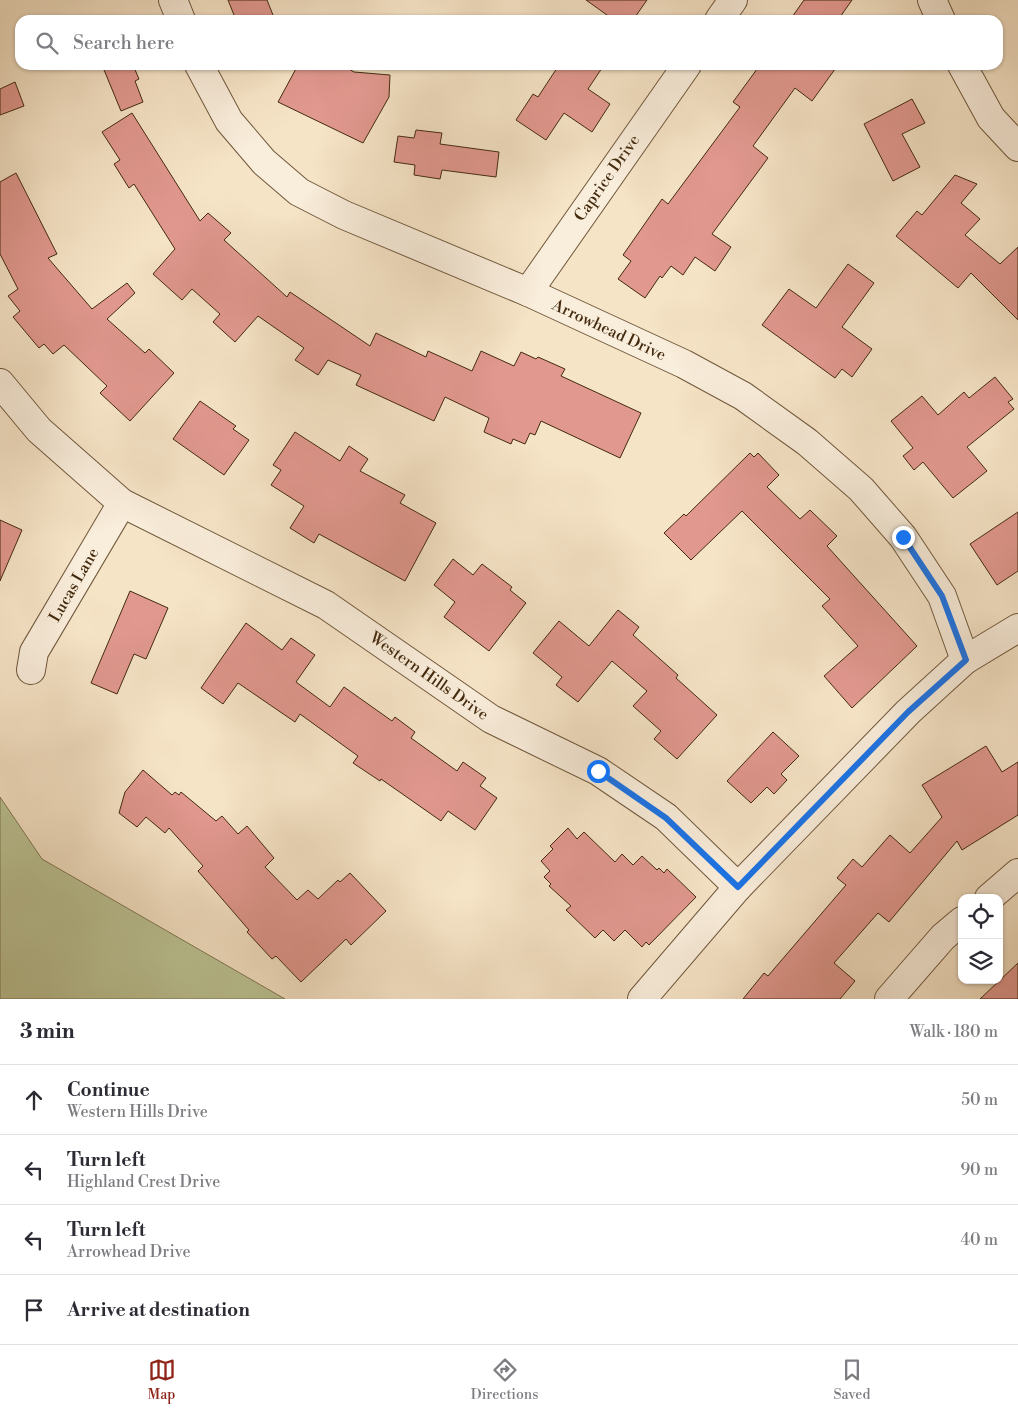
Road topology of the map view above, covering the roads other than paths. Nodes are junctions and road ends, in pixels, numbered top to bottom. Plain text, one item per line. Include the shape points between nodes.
1 (173, 0) edge
2 (733, 0) edge
3 (932, 0) edge
4 (179, 15) edge
5 (722, 15) edge
6 (939, 15) edge
7 (202, 70) edge
8 (683, 70) edge
9 (965, 70) edge
10 (1018, 147) edge
11 (528, 292) junction
12 (0, 383) edge
13 (122, 503) junction
14 (1018, 628) edge
15 (966, 660) junction
16 (30, 670) dead end
17 (1018, 874) edge
18 (738, 887) junction
19 (994, 894) edge
20 (958, 924) edge
21 (642, 999) edge
22 (889, 999) edge

1 - 4 street
2 - 5 street
3 - 6 street
7 - 11 street, Arrowhead Drive via 229,121 264,162 299,192 344,215
8 - 11 street, Caprice Drive
9 - 10 street via 991,118
11 - 15 street, Arrowhead Drive via 684,364 743,396 807,442 861,489 903,537 942,596
12 - 13 street, Western Hills Drive via 39,430
13 - 16 street, Lucas Lane via 34,652
13 - 18 street, Western Hills Drive via 326,605 491,719 598,771 666,818
14 - 15 street
15 - 18 street via 908,712
17 - 19 street
18 - 21 street
20 - 22 street

